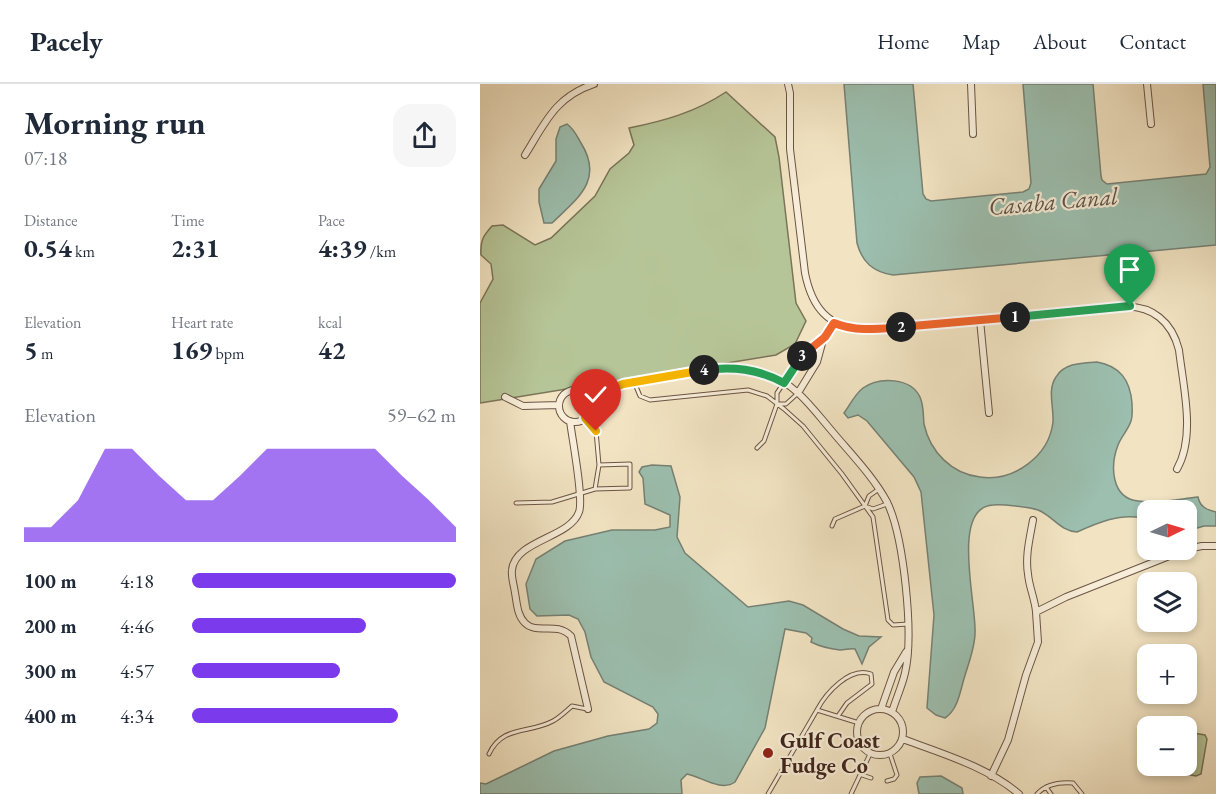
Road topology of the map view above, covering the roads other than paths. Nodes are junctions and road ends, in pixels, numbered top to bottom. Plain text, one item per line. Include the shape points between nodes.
1 (594, 84) edge
2 (788, 84) edge
3 (971, 84) edge
4 (1147, 84) edge
5 (1151, 124) dead end
6 (973, 134) dead end
7 (525, 155) dead end
8 (980, 320) junction
9 (834, 323) junction
10 (825, 337) junction
11 (634, 382) junction
12 (784, 383) junction
13 (798, 393) junction
14 (505, 398) dead end
15 (590, 398) junction
16 (777, 404) junction
17 (559, 405) junction
18 (989, 413) dead end
19 (585, 418) junction
20 (570, 421) junction
21 (757, 448) dead end
22 (599, 465) junction
23 (1177, 469) dead end
24 (595, 489) junction
25 (879, 489) junction
26 (579, 493) junction
27 (516, 503) dead end
28 (887, 504) junction
29 (865, 506) junction
30 (1033, 520) dead end
31 (832, 526) dead end
32 (1216, 546) edge
33 (1036, 612) junction
34 (908, 624) junction
35 (907, 652) junction
36 (588, 709) joint
37 (881, 709) junction
38 (817, 710) junction
39 (892, 712) junction
40 (838, 716) junction
41 (859, 723) junction
42 (903, 739) junction
43 (489, 754) dead end
44 (870, 754) junction
45 (890, 754) junction
46 (861, 775) junction
47 (991, 776) junction
48 (872, 778) dead end
49 (887, 781) dead end
50 (1046, 787) junction
51 (768, 794) edge
52 (851, 794) edge
53 (1019, 794) edge
54 (1037, 794) edge
55 (1051, 794) edge
56 (1082, 794) edge

1 - 7 street via 560,102
2 - 9 street via 790,149 807,285 815,303
3 - 6 street
4 - 5 street
8 - 9 street via 864,330
8 - 18 street
8 - 23 street via 1130,306 1156,315 1173,332 1179,350 1187,429 1185,453
9 - 10 street
10 - 12 street via 806,350
10 - 13 street via 817,362
11 - 12 street via 741,368
11 - 15 street via 610,387
11 - 16 lane via 640,396 650,400 748,390
12 - 13 street
12 - 16 lane via 777,393
13 - 16 lane via 786,404
13 - 25 street
14 - 17 street via 524,406
15 - 17 street via 582,391 571,390 562,395
15 - 19 street via 591,409
16 - 21 lane via 764,441
16 - 29 lane via 803,426
17 - 20 street via 562,415
19 - 20 street
19 - 22 lane via 596,431
20 - 26 street
22 - 24 lane
22 - 24 lane via 630,464 630,488
24 - 26 lane
25 - 28 street
25 - 29 lane via 868,496
26 - 27 lane via 552,502
26 - 36 street via 580,505 571,523 524,552 515,561 512,575 524,622 538,628 561,629 571,636
28 - 29 lane via 873,509
28 - 34 street via 899,540
29 - 31 lane via 835,519
29 - 34 lane via 873,517 888,620 893,625
30 - 33 street via 1027,562
32 - 33 street via 1187,549
33 - 47 street via 1038,642 1008,740
34 - 35 street
35 - 37 street via 894,672
35 - 39 street via 906,672
36 - 43 lane via 572,706 554,721 501,737
37 - 39 street
37 - 41 street via 868,712
38 - 40 lane
38 - 40 lane via 834,687 859,673 871,674 872,684 847,703
38 - 51 lane
39 - 42 street via 902,724
40 - 41 lane
41 - 44 street via 857,737
42 - 45 street
42 - 47 street via 966,762
44 - 45 street
44 - 46 lane
45 - 49 lane via 897,775
46 - 48 lane
46 - 52 lane
47 - 53 street
50 - 54 lane
50 - 55 lane
50 - 56 lane via 1073,783

